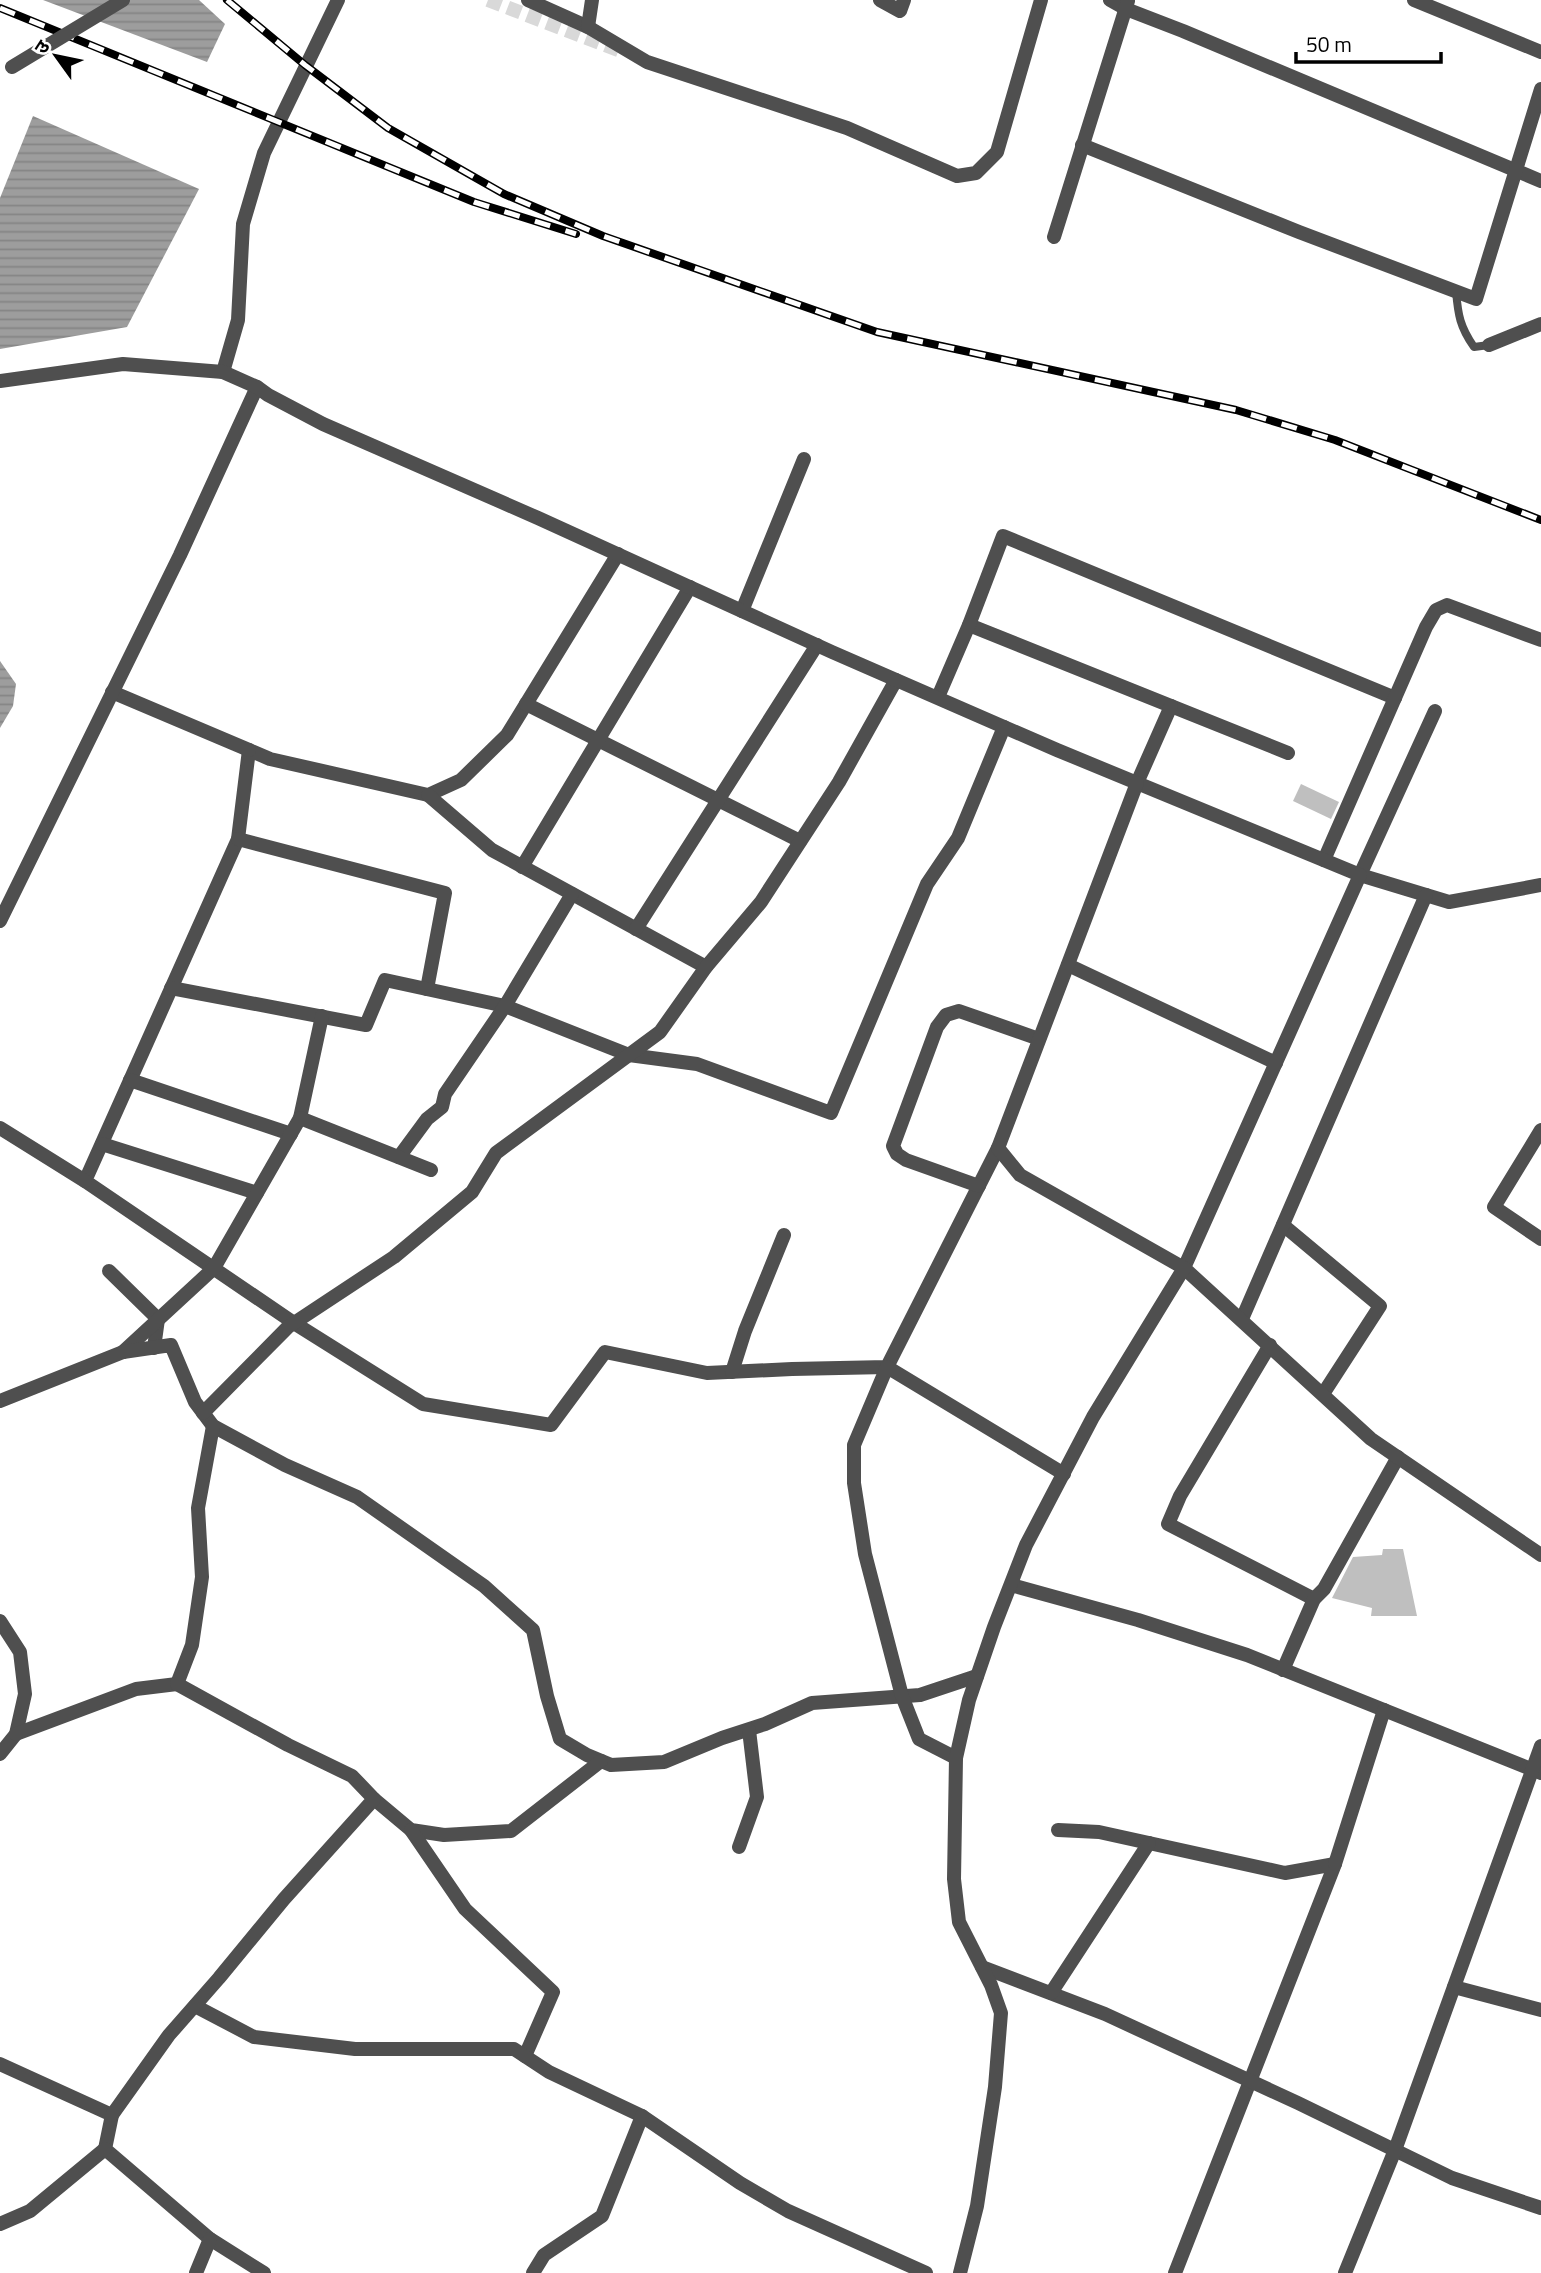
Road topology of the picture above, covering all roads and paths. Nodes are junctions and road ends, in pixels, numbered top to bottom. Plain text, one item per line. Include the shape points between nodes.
1 (123, 0) edge
2 (338, 0) edge
3 (528, 0) edge
4 (593, 0) edge
5 (880, 0) edge
6 (904, 0) edge
7 (1041, 0) edge
8 (1110, 0) edge
9 (1414, 0) edge
10 (1127, 5) edge
11 (588, 27) junction
12 (1541, 52) edge
13 (0, 74) edge
14 (1541, 89) edge
15 (1082, 145) junction
16 (1515, 170) junction
17 (1541, 181) edge
18 (1054, 237) dead end
19 (1456, 291) junction
20 (1541, 324) edge
21 (1489, 345) joint
22 (223, 372) junction
23 (0, 381) edge
24 (257, 387) junction
25 (804, 459) dead end
26 (618, 554) junction
27 (690, 587) junction
28 (742, 611) junction
29 (969, 625) junction
30 (1541, 640) edge
31 (817, 645) junction
32 (896, 680) junction
33 (112, 692) junction
34 (938, 697) junction
35 (1395, 698) junction
36 (526, 704) junction
37 (1171, 706) junction
38 (1435, 711) dead end
39 (1004, 727) junction
40 (598, 740) junction
41 (249, 750) junction
42 (1288, 753) dead end
43 (1137, 782) junction
44 (428, 795) junction
45 (718, 800) junction
46 (238, 839) junction
47 (800, 841) junction
48 (1324, 860) junction
49 (522, 867) junction
50 (1360, 875) junction
51 (1541, 886) edge
52 (572, 894) junction
53 (1426, 895) junction
54 (0, 921) edge
55 (636, 929) junction
56 (1068, 965) junction
57 (706, 967) junction
58 (171, 988) junction
59 (428, 989) junction
60 (505, 1006) junction
61 (322, 1016) junction
62 (1040, 1039) junction
63 (629, 1055) junction
64 (1276, 1063) junction
65 (130, 1080) junction
66 (300, 1118) junction
67 (0, 1128) edge
68 (1541, 1130) edge
69 (291, 1134) junction
70 (102, 1143) junction
71 (998, 1148) junction
72 (399, 1157) junction
73 (431, 1170) dead end
74 (85, 1181) junction
75 (979, 1186) junction
76 (257, 1193) junction
77 (1283, 1225) junction
78 (784, 1235) dead end
79 (1541, 1239) edge
80 (214, 1268) junction
81 (1184, 1268) junction
82 (109, 1271) dead end
83 (158, 1319) junction
84 (1242, 1319) junction
85 (294, 1323) junction
86 (1270, 1345) junction
87 (154, 1348) junction
88 (123, 1352) junction
89 (887, 1367) junction
90 (732, 1372) junction
91 (1323, 1394) junction
92 (0, 1401) edge
93 (203, 1413) junction
94 (213, 1426) junction
95 (1398, 1457) junction
96 (1064, 1474) junction
97 (1541, 1555) edge
98 (1011, 1585) junction
99 (1314, 1599) junction
100 (0, 1621) edge
101 (1283, 1670) junction
102 (977, 1676) junction
103 (177, 1684) junction
104 (902, 1696) junction
105 (1384, 1710) junction
106 (749, 1730) junction
107 (16, 1734) junction
108 (1541, 1746) edge
109 (0, 1754) edge
110 (956, 1758) junction
111 (601, 1761) junction
112 (1537, 1772) edge
113 (374, 1799) junction
114 (411, 1830) junction
115 (1058, 1830) dead end
116 (1149, 1843) junction
117 (739, 1847) dead end
118 (1335, 1864) junction
119 (982, 1967) junction
120 (1454, 1987) junction
121 (1051, 1993) junction
122 (195, 2006) junction
123 (1541, 2010) edge
124 (524, 2056) junction
125 (0, 2064) edge
126 (1250, 2081) junction
127 (112, 2115) junction
128 (642, 2116) junction
129 (105, 2149) junction
130 (1395, 2150) junction
131 (1541, 2208) edge
132 (0, 2224) edge
133 (210, 2239) junction
134 (196, 2273) edge
135 (264, 2273) edge
136 (533, 2273) edge
137 (926, 2273) edge
138 (960, 2273) edge
139 (1175, 2273) edge
140 (1345, 2273) edge

1 - 13 street, bridge
2 - 22 street via 264,153 243,224 238,320
3 - 11 street
4 - 11 street
5 - 6 street via 900,11
7 - 11 street via 997,152 976,173 957,176 847,128 647,62
8 - 10 street
9 - 12 street
10 - 15 street
10 - 16 street
14 - 16 street
15 - 18 street
15 - 19 street
16 - 17 street
16 - 19 street via 1476,299
19 - 21 lane via 1458,317 1466,335 1474,347
20 - 21 street
22 - 23 street via 123,364
22 - 24 street
24 - 26 street via 323,424
24 - 33 street
25 - 28 street
26 - 27 street
26 - 36 street
27 - 28 street
27 - 40 street
28 - 31 street
29 - 34 street
29 - 35 street via 1003,536
29 - 37 street
30 - 35 street via 1447,605 1436,610
31 - 32 street
31 - 45 street
32 - 34 street
32 - 47 street
33 - 41 street
33 - 54 street
34 - 39 street
35 - 48 street
36 - 40 street
36 - 44 street via 508,735 461,780
37 - 42 street
37 - 43 street
38 - 50 street
39 - 43 street
39 - 63 street via 958,838 928,884 831,1113 697,1064
40 - 45 street
40 - 49 street
41 - 44 street via 270,759
41 - 46 street
43 - 48 street
43 - 56 street
44 - 49 street via 492,850
45 - 47 street
45 - 55 street
46 - 58 street
46 - 59 street via 445,893
47 - 57 street via 761,902
48 - 50 street
49 - 52 street
50 - 53 street
50 - 64 street
51 - 53 street via 1449,902
52 - 55 street
52 - 60 street
53 - 77 street
55 - 57 street
56 - 62 street
56 - 64 street
57 - 63 street via 660,1032
58 - 61 street
58 - 65 street
59 - 60 street
59 - 61 street via 385,980 366,1025
60 - 63 street
60 - 72 street via 445,1094 442,1107 427,1119
61 - 66 street
62 - 71 street
62 - 75 street via 959,1012 946,1015 937,1027 893,1146 906,1160
63 - 85 street via 496,1153 472,1192 394,1257
64 - 81 street
65 - 69 street
65 - 70 street
66 - 69 street
66 - 72 street
67 - 74 street
68 - 79 street via 1494,1206
69 - 76 street
70 - 74 street
70 - 76 street
71 - 75 street
71 - 81 street via 1020,1175
72 - 73 street
74 - 80 street
75 - 89 street
76 - 80 street
77 - 84 street
77 - 91 street via 1380,1306
78 - 90 street
80 - 83 street
80 - 85 street
81 - 84 street
81 - 96 street via 1093,1417
82 - 83 street
83 - 87 street
83 - 88 street
84 - 86 street
85 - 90 street via 423,1404 551,1425 605,1352 707,1373
85 - 93 street
86 - 91 street
86 - 99 street via 1168,1524
87 - 88 street
87 - 93 street via 171,1345
88 - 92 street
89 - 90 street
89 - 96 street
89 - 104 street via 854,1445 854,1483 865,1554
91 - 95 street
93 - 94 street
94 - 103 street via 198,1508 202,1577 192,1645
94 - 111 street via 357,1497 484,1586 533,1630 560,1739
95 - 97 street
95 - 99 street via 1324,1589
96 - 98 street via 1026,1545
98 - 101 street via 1138,1620
98 - 102 street
99 - 101 street
100 - 107 street via 20,1652 25,1694
101 - 105 street
102 - 104 street via 920,1695
102 - 110 street
103 - 107 street via 136,1689
103 - 113 street via 352,1776
104 - 106 street via 812,1703
104 - 110 street via 919,1739
105 - 112 street
105 - 118 street
106 - 111 street via 664,1762 611,1765
106 - 117 street via 757,1797
107 - 109 street
108 - 112 street
110 - 119 street via 954,1879 959,1922
111 - 114 street via 511,1831 444,1835
112 - 120 street
113 - 114 street
113 - 122 street
114 - 124 street via 466,1909 553,1992
115 - 116 street via 1099,1832
116 - 118 street via 1285,1873
116 - 121 street
118 - 126 street
119 - 121 street
119 - 138 street via 1001,2013 977,2206
120 - 123 street
120 - 130 street
121 - 126 street
122 - 124 street via 254,2037 355,2049 514,2049
122 - 127 street
124 - 128 street
125 - 127 street
126 - 130 street
126 - 139 street
127 - 129 street
128 - 136 street via 602,2216 544,2255
128 - 137 street via 788,2211
129 - 132 street via 30,2211
129 - 133 street
130 - 131 street via 1452,2178
130 - 140 street
133 - 134 street
133 - 135 street

